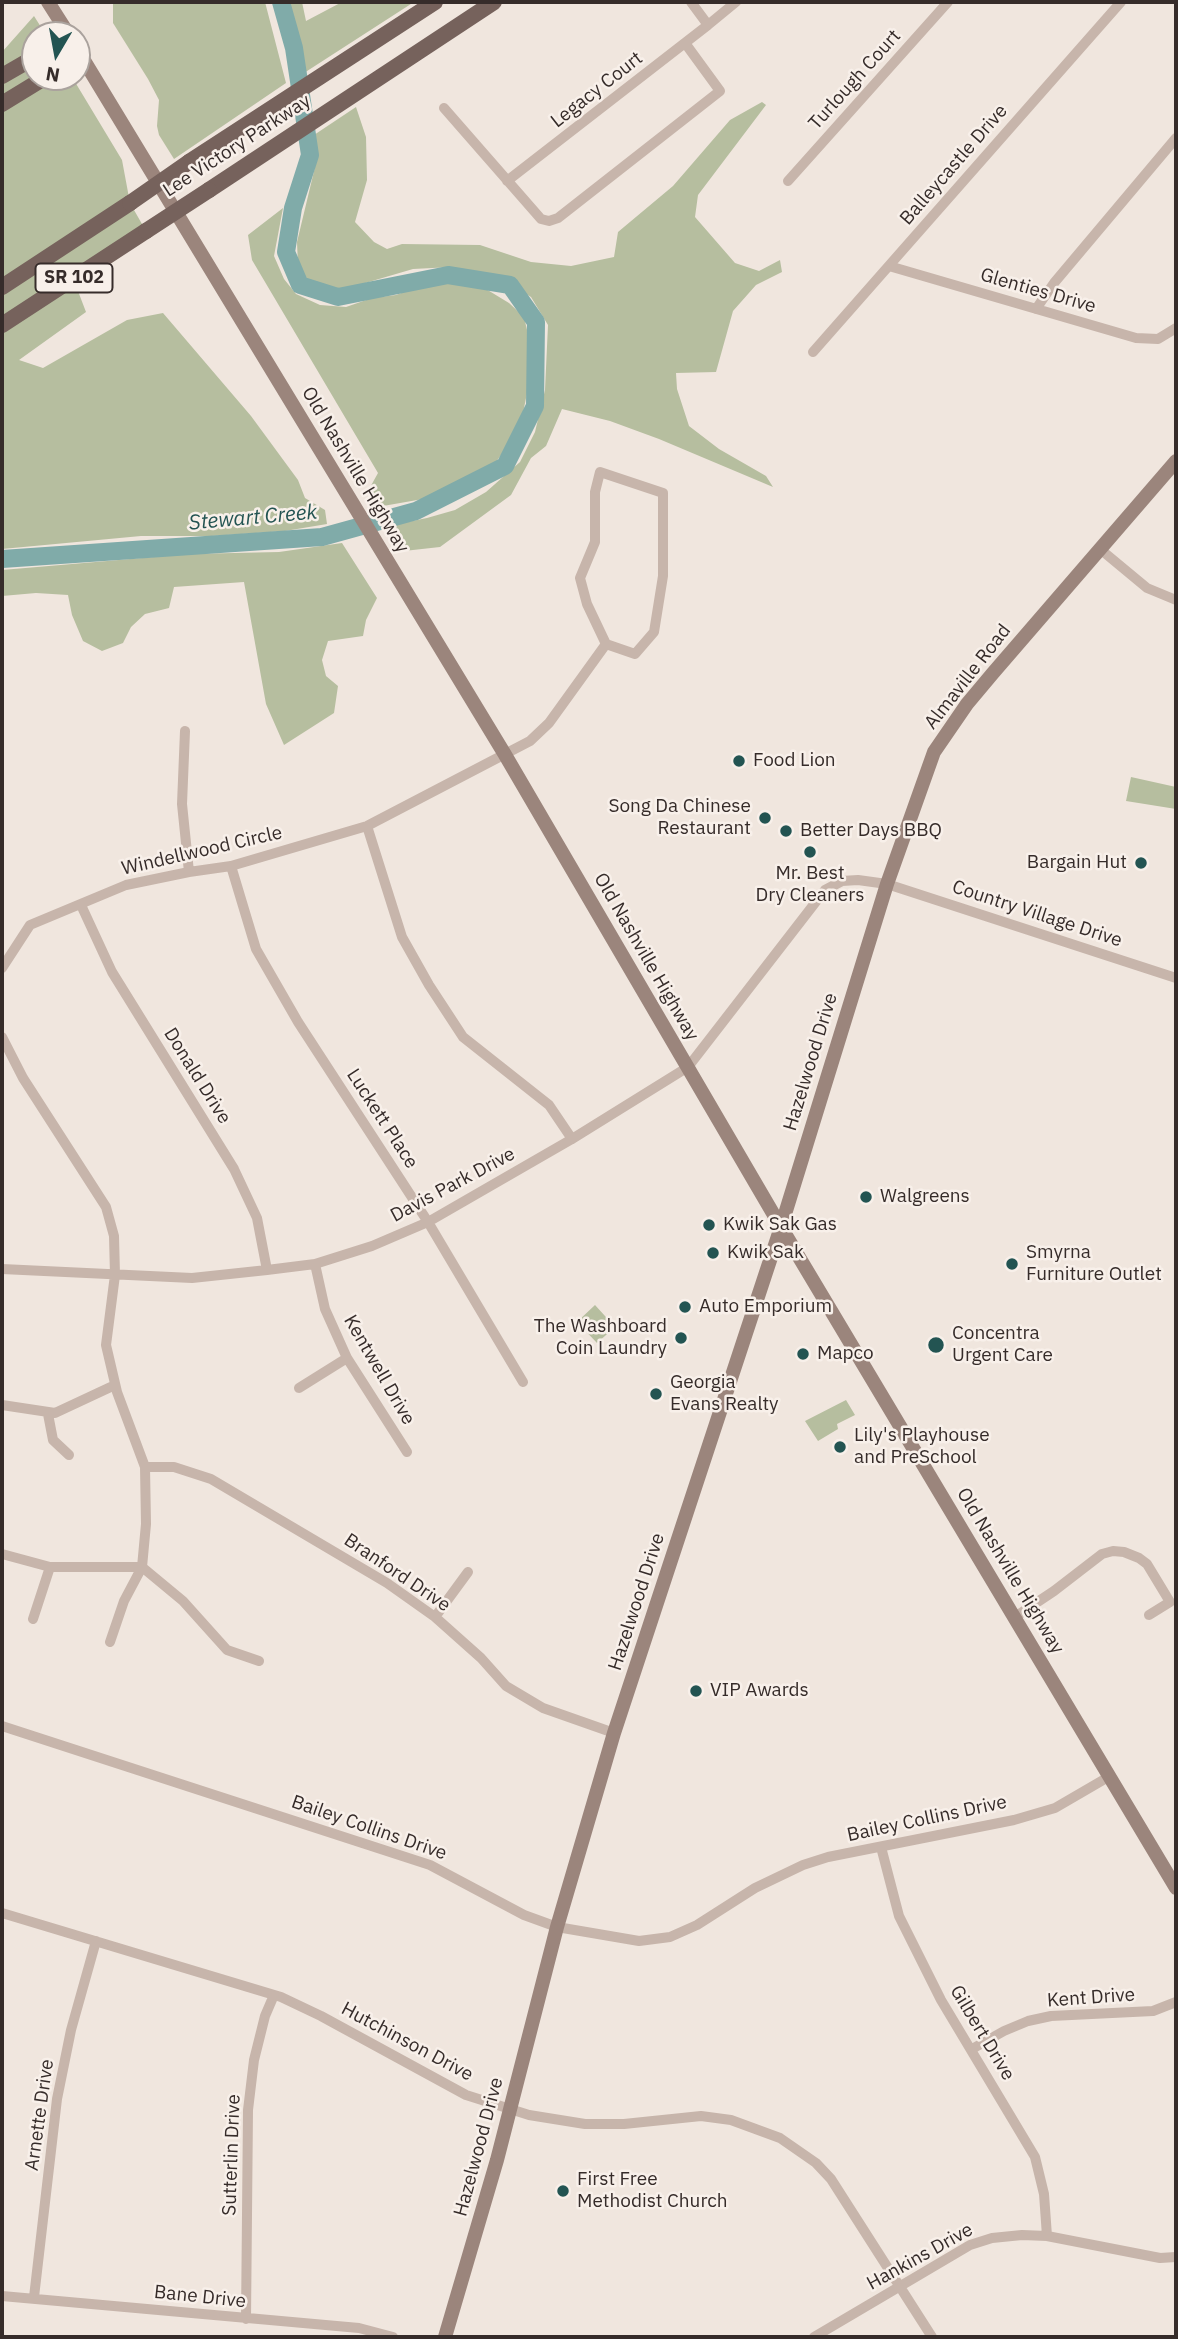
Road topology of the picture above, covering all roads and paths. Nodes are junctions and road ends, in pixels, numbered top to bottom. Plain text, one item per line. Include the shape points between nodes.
1 (48, 2) edge
2 (435, 2) edge
3 (494, 2) edge
4 (691, 2) edge
5 (737, 2) edge
6 (948, 2) edge
7 (1121, 2) edge
8 (60, 21) edge
9 (708, 25) junction
10 (685, 43) junction
11 (21, 65) edge
12 (91, 75) edge
13 (2, 76) edge
14 (23, 91) edge
15 (2, 104) edge
16 (444, 108) dead end
17 (1176, 138) edge
18 (507, 181) junction
19 (788, 181) dead end
20 (57, 251) junction
21 (889, 265) junction
22 (2, 280) edge
23 (2, 287) edge
24 (1037, 309) junction
25 (2, 325) edge
26 (1176, 328) edge
27 (813, 352) dead end
28 (1176, 461) edge
29 (1100, 549) junction
30 (1176, 600) edge
31 (606, 644) junction
32 (185, 732) dead end
33 (504, 753) junction
34 (367, 827) junction
35 (231, 866) junction
36 (189, 872) junction
37 (887, 884) junction
38 (81, 905) junction
39 (2, 968) edge
40 (1176, 978) edge
41 (2, 1037) edge
42 (688, 1067) junction
43 (572, 1139) junction
44 (428, 1222) junction
45 (780, 1227) junction
46 (315, 1264) junction
47 (2, 1269) edge
48 (267, 1270) junction
49 (115, 1275) junction
50 (347, 1358) junction
51 (523, 1382) dead end
52 (115, 1385) junction
53 (299, 1388) dead end
54 (2, 1405) edge
55 (48, 1414) junction
56 (407, 1452) dead end
57 (69, 1455) dead end
58 (145, 1467) junction
59 (2, 1554) edge
60 (50, 1567) junction
61 (142, 1567) junction
62 (468, 1572) dead end
63 (1173, 1600) edge
64 (1149, 1615) dead end
65 (1015, 1617) junction
66 (435, 1618) junction
67 (33, 1619) dead end
68 (110, 1642) dead end
69 (259, 1661) dead end
70 (2, 1726) edge
71 (614, 1733) junction
72 (1110, 1776) junction
73 (881, 1847) junction
74 (1176, 1888) edge
75 (2, 1913) edge
76 (557, 1927) junction
77 (96, 1941) junction
78 (274, 1995) junction
79 (1176, 2003) edge
80 (972, 2049) junction
81 (510, 2110) junction
82 (1047, 2236) junction
83 (1176, 2257) edge
84 (900, 2287) junction
85 (2, 2296) edge
86 (34, 2297) junction
87 (246, 2319) junction
88 (393, 2337) edge
89 (445, 2337) edge
90 (814, 2337) edge
91 (932, 2337) edge

1 - 8 main road
2 - 20 main road, Lee Victory Parkway / SR 102, bridge
3 - 25 main road, Lee Victory Parkway / SR 102, bridge
4 - 9 street
5 - 9 street, Legacy Court
6 - 19 street, Turlough Court
7 - 21 street, Balleycastle Drive
9 - 10 street, Legacy Court
10 - 18 street, Legacy Court
10 - 18 street via 720,91 558,218 541,219
11 - 13 main road
12 - 33 main road, Old Nashville Highway
14 - 15 main road
16 - 18 street
17 - 24 street
20 - 22 main road via 31,260
20 - 23 main road, Lee Victory Parkway / SR 102
21 - 24 street, Glenties Drive
21 - 27 street, Balleycastle Drive
24 - 26 street, Glenties Drive via 1136,338 1158,339
28 - 29 main road, Almaville Road
29 - 30 street via 1147,588
29 - 37 main road, Almaville Road via 967,704 934,752
31 - 31 street via 635,654 654,632 663,576 663,493 600,472 595,492 595,542 580,578
31 - 33 street, Windellwood Circle via 549,723 530,741
32 - 36 street via 181,804
33 - 34 street, Windellwood Circle
33 - 42 main road, Old Nashville Highway
34 - 35 street, Windellwood Circle
34 - 43 street via 401,937 463,1037 549,1105
35 - 36 street, Windellwood Circle
35 - 44 street, Luckett Place via 256,949
36 - 38 street, Windellwood Circle via 126,886
37 - 40 street, Country Village Drive
37 - 42 street via 842,881 825,890
37 - 45 main road, Hazelwood Drive
38 - 39 street, Windellwood Circle via 30,925
38 - 48 street, Donald Drive via 112,972 234,1169 257,1218
41 - 49 street via 106,1207 114,1236
42 - 43 street, Davis Park Drive
42 - 45 main road, Old Nashville Highway
43 - 44 street, Davis Park Drive
44 - 46 street, Davis Park Drive
44 - 51 street, Luckett Place
45 - 65 main road, Old Nashville Highway
45 - 71 main road, Hazelwood Drive
46 - 48 street, Davis Park Drive
46 - 50 street, Kentwell Drive via 324,1309
47 - 49 street, Davis Park Drive
48 - 49 street, Davis Park Drive via 192,1278
49 - 52 street via 106,1345
50 - 53 street
50 - 56 street, Kentwell Drive
52 - 55 street
52 - 58 street
54 - 55 street
55 - 57 street via 53,1440
58 - 61 street
58 - 66 street, Branford Drive via 174,1467 211,1479 387,1583
59 - 60 street
60 - 61 street
60 - 67 street
61 - 68 street
61 - 69 street via 183,1601 227,1650
62 - 66 street
63 - 64 street
63 - 65 street via 1147,1564 1113,1551 1102,1554
65 - 72 main road, Old Nashville Highway
66 - 71 street, Branford Drive via 506,1686 562,1716
70 - 76 street, Bailey Collins Drive via 398,1854
71 - 76 main road, Hazelwood Drive
72 - 73 street, Bailey Collins Drive via 1055,1808
72 - 74 main road, Old Nashville Highway
73 - 76 street, Bailey Collins Drive via 828,1857 778,1875 670,1937 639,1941
73 - 80 street, Gilbert Drive via 899,1916 941,2000
75 - 77 street, Hutchinson Drive
76 - 81 main road, Hazelwood Drive
77 - 78 street, Hutchinson Drive
77 - 86 street, Arnette Drive via 57,2099
78 - 81 street, Hutchinson Drive via 466,2095
78 - 87 street, Sutterlin Drive via 254,2060 248,2110
79 - 80 street, Kent Drive via 1153,2011 1040,2019 1004,2031
80 - 82 street, Gilbert Drive via 1035,2157
81 - 84 street, Hutchinson Drive via 585,2124 701,2116 730,2120 780,2138 831,2179
81 - 89 main road, Hazelwood Drive
82 - 83 street, Hankins Drive via 1160,2258
82 - 84 street, Hankins Drive via 992,2238 970,2245
84 - 90 street, Hankins Drive
84 - 91 street, Hutchinson Drive
85 - 86 street, Bane Drive
86 - 87 street, Bane Drive
87 - 88 street, Bane Drive via 359,2329

